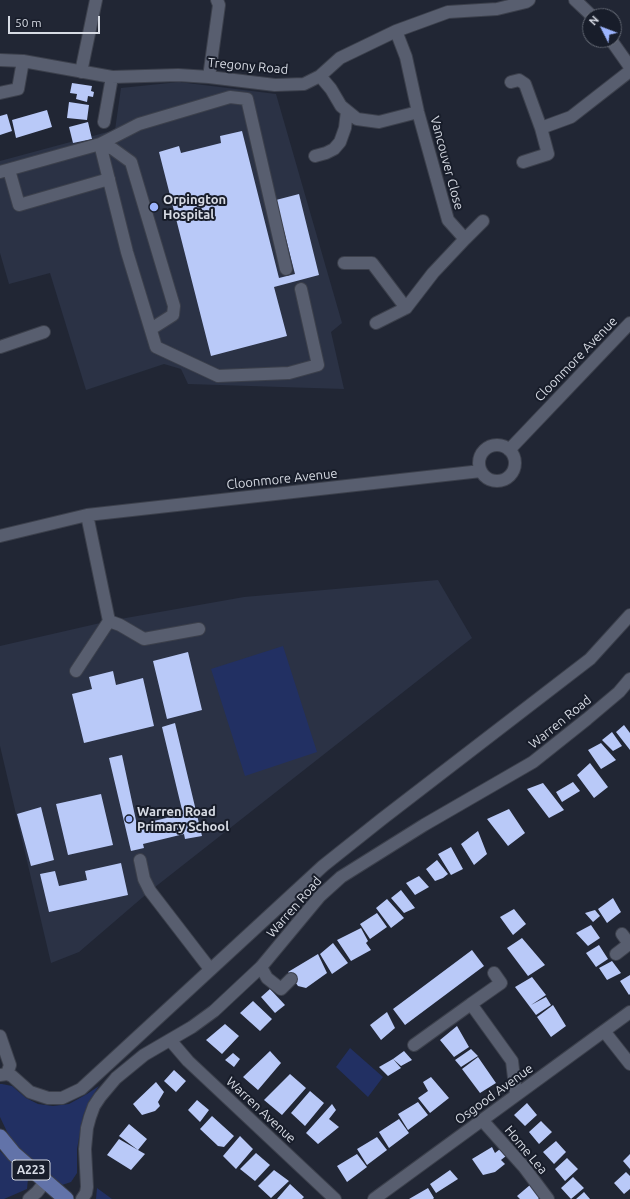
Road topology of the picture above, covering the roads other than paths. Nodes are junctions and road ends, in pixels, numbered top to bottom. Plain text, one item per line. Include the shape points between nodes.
1 (96, 0) edge
2 (217, 0) edge
3 (529, 0) edge
4 (575, 0) edge
5 (584, 8) edge
6 (396, 31) junction
7 (616, 48) edge
8 (0, 60) edge
9 (23, 62) junction
10 (630, 68) edge
11 (630, 71) edge
12 (81, 72) junction
13 (320, 76) junction
14 (209, 77) junction
15 (112, 78) junction
16 (512, 82) dead end
17 (0, 93) edge
18 (347, 111) junction
19 (418, 112) junction
20 (104, 122) dead end
21 (541, 128) junction
22 (100, 144) junction
23 (315, 156) dead end
24 (523, 162) dead end
25 (4, 171) edge
26 (109, 179) junction
27 (483, 221) dead end
28 (465, 239) junction
29 (344, 263) dead end
30 (286, 269) dead end
31 (301, 289) dead end
32 (406, 308) junction
33 (376, 323) dead end
34 (630, 323) edge
35 (151, 329) junction
36 (44, 332) dead end
37 (0, 347) edge
38 (509, 450) junction
39 (481, 470) junction
40 (87, 515) junction
41 (0, 536) edge
42 (630, 615) edge
43 (109, 621) junction
44 (199, 629) dead end
45 (76, 671) dead end
46 (630, 679) edge
47 (140, 860) dead end
48 (622, 934) dead end
49 (630, 945) edge
50 (616, 954) dead end
51 (261, 967) junction
52 (210, 969) junction
53 (494, 973) dead end
54 (291, 979) dead end
55 (471, 1004) junction
56 (630, 1012) edge
57 (604, 1031) junction
58 (0, 1036) edge
59 (170, 1040) junction
60 (414, 1045) dead end
61 (630, 1064) edge
62 (4, 1075) edge
63 (516, 1095) junction
64 (482, 1120) junction
65 (0, 1137) edge
66 (45, 1182) junction
67 (28, 1199) edge
68 (66, 1199) edge
69 (82, 1199) edge
70 (336, 1199) edge
71 (374, 1199) edge
72 (548, 1199) edge

1 - 12 street
2 - 14 street via 219,5
3 - 6 street, Tregony Road via 498,9 448,12
4 - 5 street
6 - 13 street, Tregony Road via 340,58
6 - 19 street, Vancouver Close via 406,57
7 - 10 street
8 - 9 street, Tregony Road
9 - 12 street, Tregony Road
9 - 17 street via 18,89
11 - 21 street via 571,117
12 - 15 street, Tregony Road
13 - 14 street, Tregony Road via 304,84 275,85
13 - 18 street, Vancouver Close via 340,106
14 - 15 street, Tregony Road via 178,75
15 - 20 street
16 - 21 street via 519,80 524,84
18 - 19 street, Vancouver Close via 357,119 379,122
18 - 23 street via 340,142 334,149
19 - 28 street, Vancouver Close via 448,220
21 - 24 street via 548,154
22 - 25 street
22 - 26 street
22 - 30 street via 147,121 230,97 247,99
22 - 35 street via 113,149 131,162 174,306 173,315
25 - 26 street via 19,205
26 - 35 street via 127,252
27 - 28 street
28 - 32 street via 433,273
29 - 32 street via 372,264
31 - 35 street via 318,365 289,374 218,376 156,348
32 - 33 street
34 - 38 street, Cloonmore Avenue
36 - 37 street
38 - 39 street via 498,445 487,448 480,458
38 - 39 street via 516,465 506,479 488,479
39 - 40 street, Cloonmore Avenue
40 - 41 street, Cloonmore Avenue
40 - 43 street
42 - 52 street, Warren Road via 590,659 323,866
43 - 44 street via 144,639
43 - 45 street
46 - 51 street, Warren Road via 619,692 533,762 341,877 320,896
47 - 52 street via 150,891
48 - 49 street
49 - 50 street
51 - 54 street via 267,978 281,989
51 - 59 street, Warren Road via 214,1011
52 - 62 street, Warren Road via 88,1084 75,1093 62,1098 41,1097
53 - 55 street via 501,983
55 - 60 street
55 - 63 street via 512,1061
56 - 57 street, Osgood Avenue
57 - 61 street
57 - 63 street, Osgood Avenue
58 - 62 street via 10,1065
59 - 69 street, Warren Road via 125,1070 94,1106 87,1128 86,1193
59 - 70 street, Warren Avenue via 188,1061
63 - 64 street, Osgood Avenue
64 - 71 street, Osgood Avenue
64 - 72 street, Home Lea via 524,1167
65 - 66 main road, A223 via 14,1154
66 - 67 street
66 - 68 main road, A223

